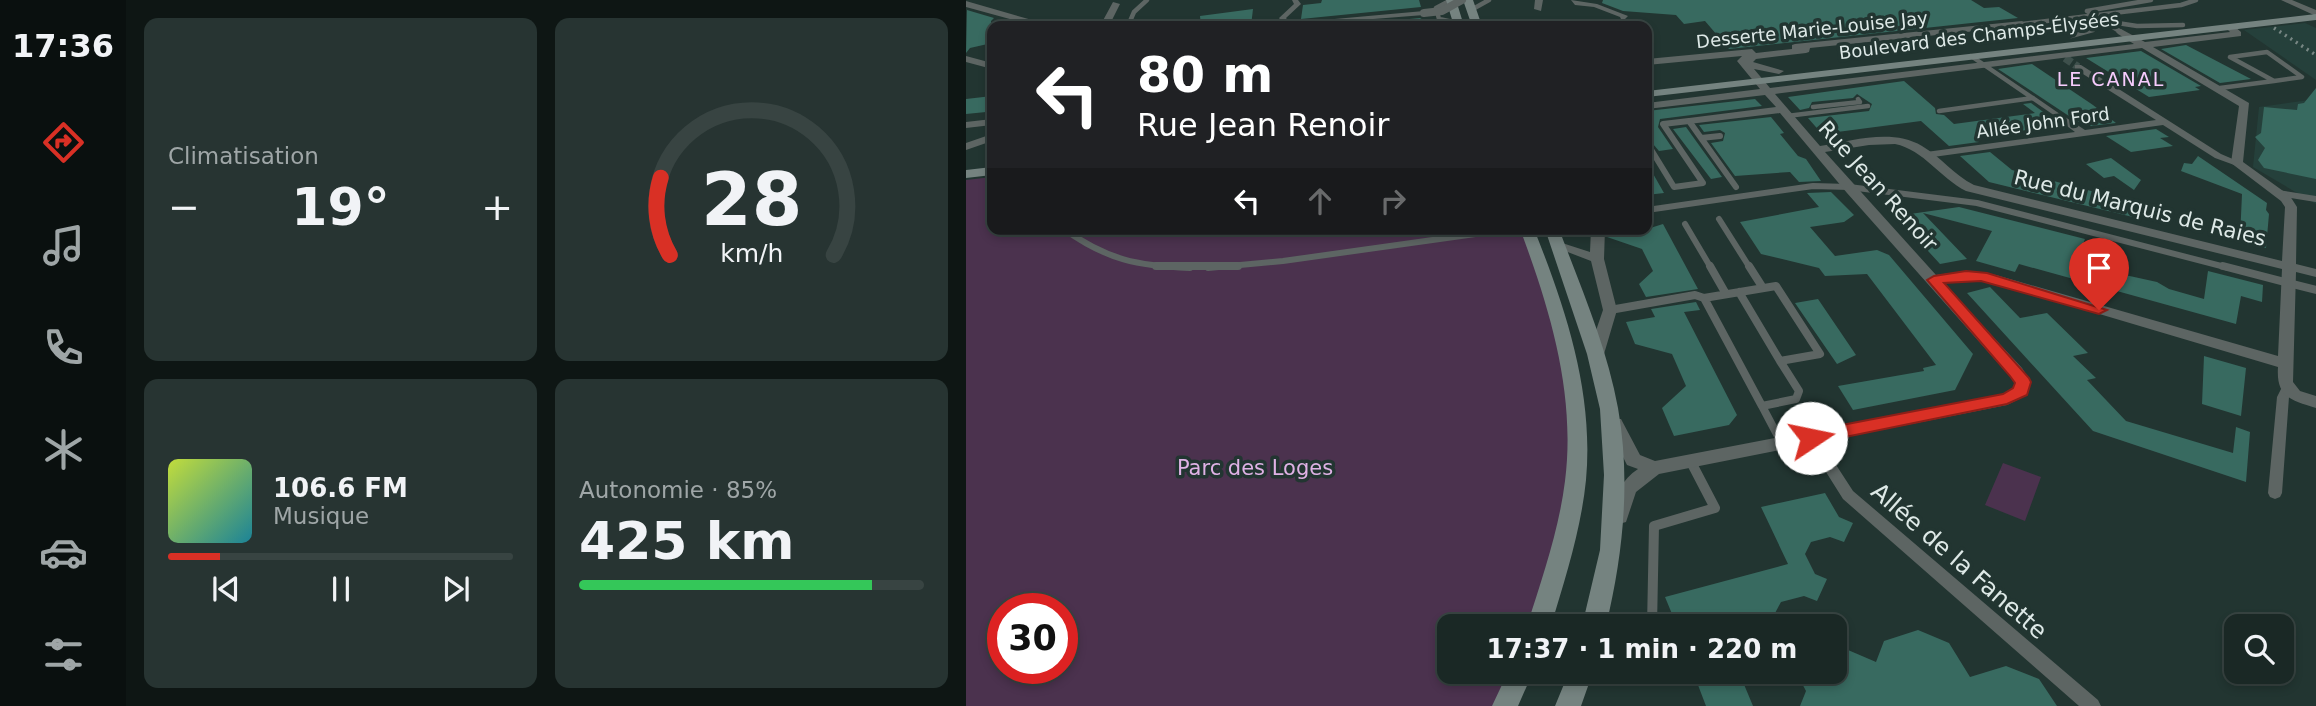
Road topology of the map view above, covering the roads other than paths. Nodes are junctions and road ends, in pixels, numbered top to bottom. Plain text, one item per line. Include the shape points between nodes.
1 (1147, 0) edge
2 (1295, 0) edge
3 (1451, 0) edge
4 (1462, 0) edge
5 (1489, 0) edge
6 (1574, 0) edge
7 (2151, 0) edge
8 (2196, 0) edge
9 (2285, 0) edge
10 (966, 4) edge
11 (1116, 4) dead end
12 (1470, 5) edge
13 (2087, 11) junction
14 (2314, 12) edge
15 (2095, 16) junction
16 (1623, 18) dead end
17 (1439, 19) junction
18 (2070, 19) junction
19 (2077, 20) junction
20 (1026, 21) edge
21 (1107, 21) edge
22 (1131, 21) edge
23 (1286, 21) edge
24 (1333, 21) edge
25 (1433, 21) edge
26 (1445, 21) edge
27 (1457, 21) edge
28 (2022, 24) joint
29 (2183, 25) junction
30 (2231, 28) junction
31 (2126, 35) junction
32 (2071, 36) junction
33 (2145, 47) junction
34 (1809, 48) junction
35 (987, 55) edge
36 (1972, 55) junction
37 (970, 60) edge
38 (1652, 62) edge
39 (987, 65) edge
40 (1986, 65) junction
41 (2078, 67) tunnel mouth
42 (1779, 71) junction
43 (2275, 81) junction
44 (1757, 82) junction
45 (1652, 86) edge
46 (2220, 88) junction
47 (1652, 93) edge
48 (2033, 98) junction
49 (1858, 99) dead end
50 (1652, 105) edge
51 (1868, 106) dead end
52 (1939, 111) dead end
53 (1784, 113) junction
54 (2059, 116) joint
55 (1689, 121) junction
56 (2164, 121) junction
57 (987, 123) edge
58 (966, 125) edge
59 (2083, 133) junction
60 (1720, 136) dead end
61 (1702, 138) junction
62 (987, 139) edge
63 (966, 147) edge
64 (1817, 150) junction
65 (1652, 151) edge
66 (1926, 155) junction
67 (2237, 163) junction
68 (987, 166) edge
69 (966, 168) edge
70 (987, 172) edge
71 (966, 174) edge
72 (1736, 187) dead end
73 (1849, 187) junction
74 (2278, 193) junction
75 (2316, 199) edge
76 (1652, 210) edge
77 (1719, 219) dead end
78 (1685, 223) dead end
79 (1071, 235) edge
80 (1470, 235) edge
81 (1529, 235) edge
82 (1598, 235) edge
83 (1555, 238) edge
84 (1597, 259) junction
85 (2288, 265) junction
86 (2316, 272) edge
87 (1934, 280) junction
88 (2286, 282) junction
89 (1763, 288) junction
90 (2316, 290) edge
91 (1739, 292) junction
92 (1726, 294) junction
93 (1704, 298) junction
94 (1610, 310) junction
95 (1596, 354) junction
96 (1780, 361) junction
97 (2283, 363) junction
98 (2287, 390) junction
99 (2316, 402) edge
100 (1761, 405) junction
101 (1609, 409) junction
102 (1811, 438) junction
103 (1782, 444) junction
104 (1691, 462) junction
105 (1654, 468) junction
106 (2275, 493) dead end
107 (1611, 550) junction
108 (1543, 614) edge
109 (1597, 614) edge
110 (1652, 614) edge
111 (1515, 684) edge
112 (1576, 684) edge
113 (1505, 706) edge
114 (1568, 706) edge
115 (2092, 706) edge

1 - 22 lane
2 - 23 street via 1298,4 1282,18
3 - 17 lane via 1436,8
3 - 27 main road
4 - 24 street, bridge via 1442,11
5 - 12 lane
6 - 16 street
7 - 13 lane
8 - 15 lane
9 - 14 street
10 - 20 street
11 - 21 street
13 - 15 lane
13 - 18 lane
14 - 29 main road, Boulevard des Champs-Élysées
14 - 30 main road, Boulevard des Champs-Élysées
15 - 18 lane
15 - 29 lane via 2131,26
15 - 31 lane
17 - 25 lane
17 - 26 lane
18 - 19 lane
18 - 28 lane
19 - 31 lane
19 - 32 lane via 2093,30
28 - 34 street, Desserte Marie-Louise Jay
29 - 31 main road, Boulevard des Champs-Élysées
30 - 31 main road, Boulevard des Champs-Élysées
30 - 33 street via 2238,34
31 - 32 main road, Boulevard des Champs-Élysées
31 - 33 street
31 - 36 main road, Boulevard des Champs-Élysées
32 - 42 main road, Boulevard des Champs-Élysées
33 - 40 street
33 - 46 street
34 - 38 street, Desserte Marie-Louise Jay
34 - 42 street via 1747,61
34 - 44 street via 1742,58
35 - 37 street
36 - 40 lane
36 - 44 main road, Boulevard des Champs-Élysées
37 - 39 street
40 - 44 street
40 - 48 lane
41 - 56 street
42 - 44 main road, Boulevard des Champs-Élysées
43 - 43 lane via 2302,77 2267,52 2230,57
43 - 46 lane
44 - 45 main road, Boulevard des Champs-Élysées
44 - 47 main road, Boulevard des Champs-Élysées
44 - 50 street
44 - 53 street, Rue Jean Renoir
46 - 67 street via 2245,105
48 - 52 lane
48 - 54 lane
49 - 53 lane via 1860,102
51 - 53 lane
53 - 55 street
53 - 64 street, Rue Jean Renoir
54 - 59 street
55 - 61 lane
55 - 65 lane via 1663,124 1703,183 1674,187
56 - 59 street, Allée John Ford
56 - 67 street
57 - 58 street
59 - 66 street, Allée John Ford
60 - 61 lane
61 - 72 lane
62 - 63 street
64 - 66 street via 1894,140 1908,142
64 - 73 street, Rue Jean Renoir
66 - 85 street, Rue du Marquis de Raies via 1955,182 1970,188
67 - 74 street
68 - 69 main road
70 - 71 main road
73 - 76 lane via 1813,186
73 - 87 street, Rue Jean Renoir
73 - 88 lane via 1977,204
74 - 75 lane
74 - 85 street via 2291,207
77 - 89 lane
78 - 92 lane
79 - 80 lane via 1106,255 1176,268 1233,268
81 - 108 main road via 1555,304 1571,367 1576,411 1577,461 1566,528
82 - 84 street
83 - 84 street
83 - 95 main road
84 - 94 street
85 - 86 street, Rue du Marquis de Raies
85 - 88 street
87 - 97 street via 1966,275 1996,279
87 - 102 street, Rue Jean Renoir via 2023,382 2021,391 2007,398
88 - 90 lane
88 - 97 street
89 - 91 lane
89 - 96 lane via 1776,286 1820,354
91 - 92 lane
91 - 96 lane
92 - 93 lane
93 - 94 lane via 1695,295
93 - 100 lane
94 - 95 street
95 - 101 main road
96 - 100 lane via 1799,391 1796,399
97 - 98 street
98 - 99 street
98 - 106 street
100 - 103 lane
101 - 105 street via 1633,460
101 - 107 main road via 1614,475
102 - 103 street
102 - 115 street, Allée de la Fanette via 1848,495
103 - 104 street
104 - 105 street
104 - 110 lane via 1715,508 1654,526
105 - 107 street via 1627,488
107 - 109 main road
111 - 113 main road
112 - 114 main road

